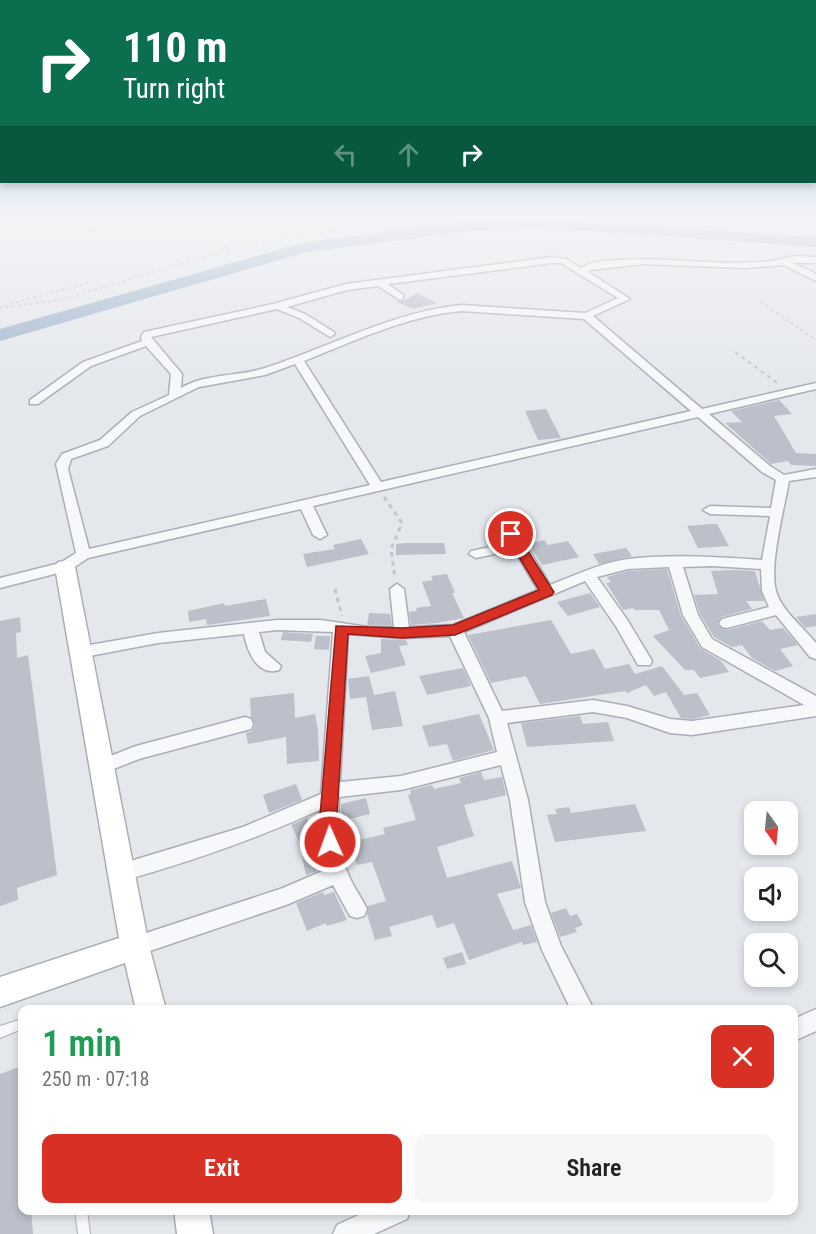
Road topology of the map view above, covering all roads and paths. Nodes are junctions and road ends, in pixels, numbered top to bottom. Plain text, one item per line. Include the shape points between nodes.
1 (145, 275) edge
2 (443, 275) edge
3 (586, 275) edge
4 (88, 283) dead end
5 (380, 283) junction
6 (400, 297) dead end
7 (761, 302) dead end
8 (277, 306) junction
9 (0, 307) edge
10 (587, 316) junction
11 (330, 334) dead end
12 (816, 340) edge
13 (148, 342) junction
14 (735, 352) dead end
15 (298, 360) junction
16 (816, 386) edge
17 (790, 392) junction
18 (174, 397) junction
19 (34, 402) dead end
20 (703, 413) junction
21 (816, 473) edge
22 (783, 479) junction
23 (378, 488) junction
24 (305, 504) junction
25 (710, 510) dead end
26 (777, 512) junction
27 (320, 536) dead end
28 (476, 554) dead end
29 (74, 561) junction
30 (675, 562) junction
31 (768, 565) junction
32 (588, 575) junction
33 (0, 583) edge
34 (335, 589) dead end
35 (398, 589) joint
36 (547, 592) junction
37 (779, 609) junction
38 (727, 622) dead end
39 (250, 627) junction
40 (344, 629) junction
41 (455, 630) junction
42 (402, 633) junction
43 (79, 652) junction
44 (816, 653) edge
45 (644, 661) dead end
46 (273, 666) dead end
47 (816, 704) edge
48 (816, 710) edge
49 (498, 718) junction
50 (245, 724) dead end
51 (509, 756) junction
52 (101, 766) junction
53 (330, 794) junction
54 (121, 872) junction
55 (337, 874) junction
56 (357, 909) dead end
57 (135, 946) junction
58 (0, 992) edge
59 (150, 1005) edge
60 (580, 1005) edge
61 (816, 1020) edge
62 (18, 1025) edge
63 (798, 1028) edge
64 (0, 1032) edge
65 (82, 1215) edge
66 (192, 1215) edge
67 (387, 1215) edge
68 (84, 1234) edge
69 (195, 1234) edge
70 (346, 1234) edge

1 - 9 path via 60,300
2 - 5 street
3 - 10 street via 625,299
4 - 9 path
5 - 6 street
5 - 8 street via 330,290
7 - 12 path
8 - 11 street
8 - 13 street via 154,332 146,336
10 - 15 street via 450,308 364,334
10 - 20 street
13 - 18 street via 177,374
13 - 19 street via 87,364
14 - 17 path
15 - 18 street via 265,372 196,384
15 - 23 street
16 - 17 street
17 - 20 street
18 - 29 street via 136,414 104,443 64,460
20 - 22 street via 766,469
20 - 23 street
21 - 22 street
22 - 26 street
23 - 24 street
23 - 35 path via 402,523 391,549
24 - 27 street
24 - 29 street
25 - 26 street
26 - 31 street
28 - 36 street via 515,540
29 - 33 street
29 - 43 street
30 - 31 street
30 - 32 street via 628,564
30 - 47 street via 692,617 707,643
31 - 37 street via 770,594
32 - 36 street
32 - 45 street
34 - 40 path
35 - 42 street
36 - 41 street
37 - 38 street
37 - 44 street
39 - 40 street via 294,624
39 - 43 street
39 - 46 street via 257,655
40 - 42 street
40 - 53 street
41 - 42 street
41 - 49 street
43 - 52 street
48 - 49 street via 692,728 593,706
49 - 51 street
50 - 52 street
51 - 53 street via 401,783
51 - 60 street via 535,902 552,950
52 - 54 street
53 - 54 street via 247,834
53 - 55 street via 330,842
54 - 57 street
55 - 56 street
55 - 57 street via 286,896
57 - 58 street
57 - 59 street
61 - 63 street
62 - 64 lane
65 - 68 lane
66 - 69 street
67 - 70 street

